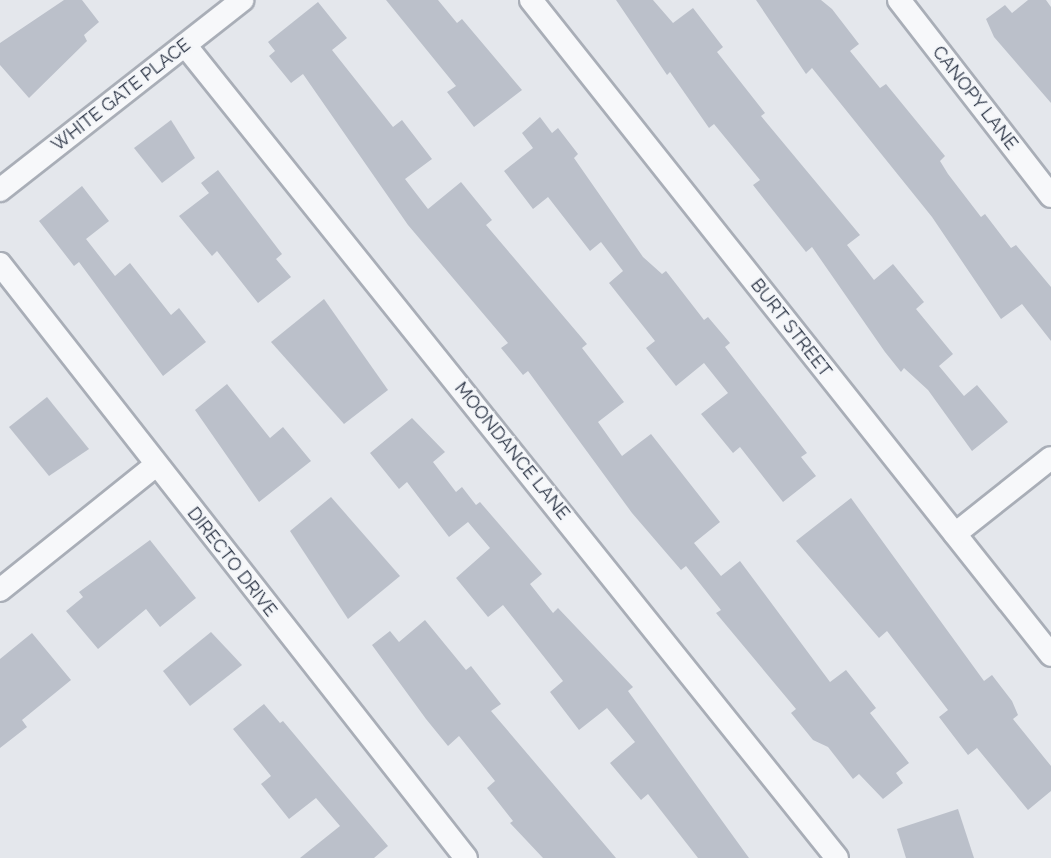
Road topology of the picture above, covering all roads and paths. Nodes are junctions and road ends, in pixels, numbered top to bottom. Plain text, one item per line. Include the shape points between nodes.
1 (242, 0) edge
2 (531, 0) edge
3 (899, 0) edge
4 (185, 45) junction
5 (0, 190) edge
6 (1051, 196) edge
7 (0, 264) edge
8 (1051, 458) edge
9 (155, 466) junction
10 (955, 534) junction
11 (0, 590) edge
12 (1051, 655) edge
13 (466, 858) edge
14 (837, 858) edge

1 - 4 street, WHITE GATE PLACE
2 - 10 street, BURT STREET
3 - 6 street, CANOPY LANE
4 - 5 street, WHITE GATE PLACE
4 - 14 street, MOONDANCE LANE
7 - 9 street, DIRECTO DRIVE
8 - 10 street
9 - 11 street
9 - 13 street, DIRECTO DRIVE
10 - 12 street, BURT STREET

